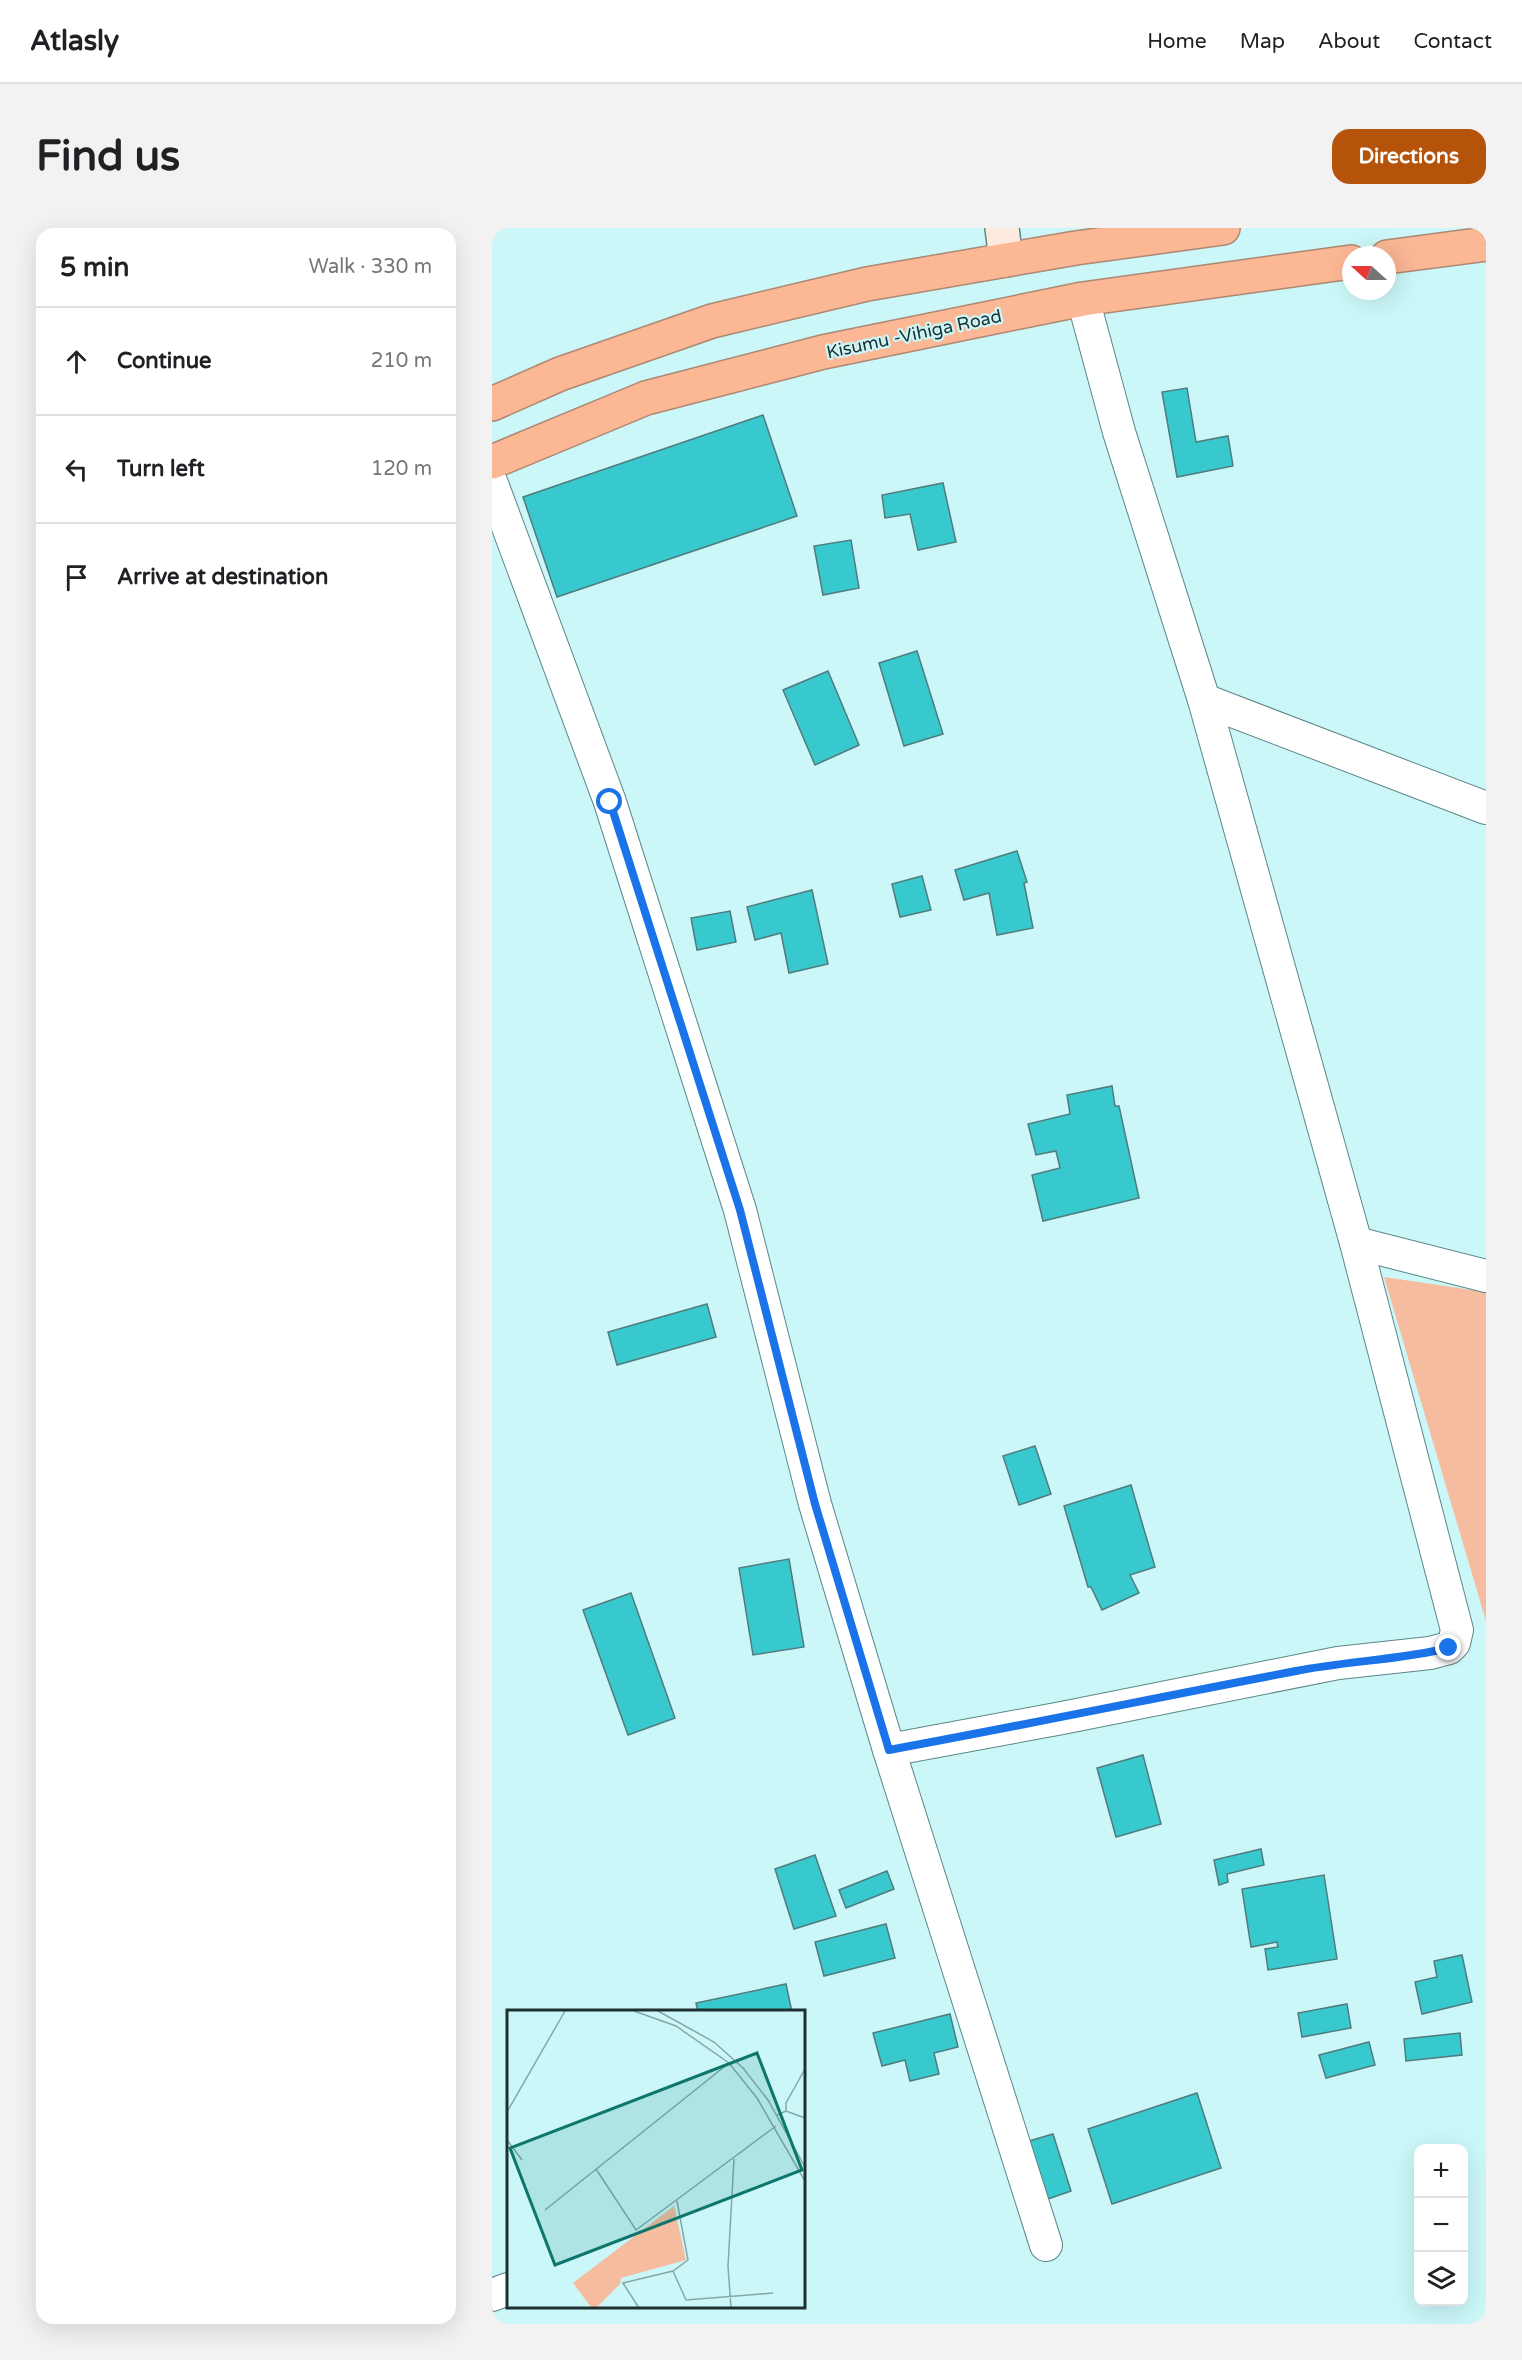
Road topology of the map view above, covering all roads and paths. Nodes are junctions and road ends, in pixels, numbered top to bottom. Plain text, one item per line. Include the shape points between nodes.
1 (1002, 228) edge
2 (1223, 228) edge
3 (1486, 244) edge
4 (1396, 256) edge
5 (1006, 260) junction
6 (1342, 263) edge
7 (1083, 299) junction
8 (492, 404) edge
9 (492, 462) edge
10 (492, 484) edge
11 (1204, 700) junction
12 (1486, 808) edge
13 (1356, 1243) junction
14 (1486, 1276) edge
15 (889, 1750) junction
16 (1046, 2245) dead end
17 (507, 2289) edge
18 (492, 2295) edge

1 - 5 street
2 - 5 highway
3 - 4 highway
5 - 8 highway via 867,284 712,321 560,374
6 - 7 highway, Kisumu -Vihiga Road
7 - 9 highway, Kisumu -Vihiga Road via 823,352 646,398
7 - 11 street via 1119,432
10 - 15 street via 610,802 740,1210 815,1504
11 - 12 street
11 - 13 street
13 - 14 street
13 - 15 street via 1457,1630 1454,1643 1430,1653 1338,1663
15 - 16 street
17 - 18 street

